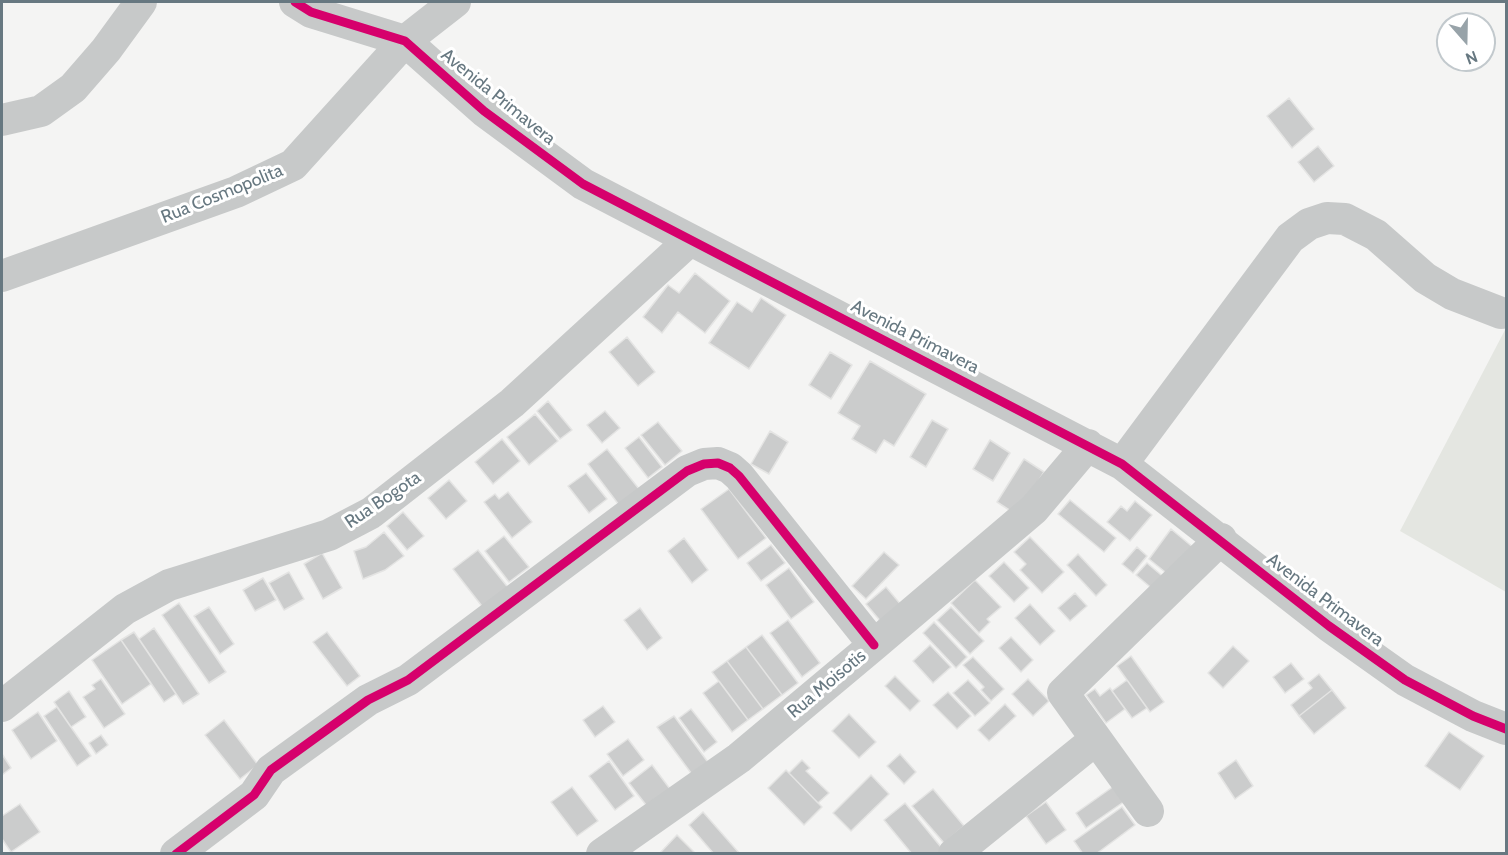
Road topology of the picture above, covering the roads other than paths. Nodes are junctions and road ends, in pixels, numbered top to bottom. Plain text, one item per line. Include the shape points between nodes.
1 (141, 2) edge
2 (295, 2) edge
3 (455, 2) edge
4 (405, 41) junction
5 (2, 120) edge
6 (690, 240) junction
7 (2, 276) edge
8 (1501, 313) dead end
9 (1088, 445) junction
10 (1122, 464) junction
11 (1221, 539) junction
12 (874, 645) junction
13 (2, 706) edge
14 (1506, 729) edge
15 (1095, 740) junction
16 (1148, 811) dead end
17 (965, 850) edge
18 (176, 854) edge
19 (602, 854) edge

1 - 5 street via 73,88 41,111
2 - 4 street, Avenida Primavera via 311,12
3 - 4 street, Rua Cosmopolita
4 - 6 street, Avenida Primavera via 484,111 583,184
4 - 7 street, Rua Cosmopolita via 294,165 236,192
6 - 9 street, Avenida Primavera
6 - 13 street, Rua Bogota via 512,404 371,513 329,535 169,585 125,609
8 - 10 street via 1452,294 1425,278 1376,235 1345,219 1327,218 1309,224 1290,238
9 - 10 street, Avenida Primavera
9 - 12 street, Rua Moisotis via 1034,509
10 - 11 street, Avenida Primavera
11 - 14 street, Avenida Primavera via 1329,626 1405,680
11 - 15 street via 1063,693
12 - 18 street via 739,476 718,463 704,464 687,471 408,680 368,700 271,770 254,795
12 - 19 street, Rua Moisotis via 739,758
15 - 16 street
15 - 17 street

